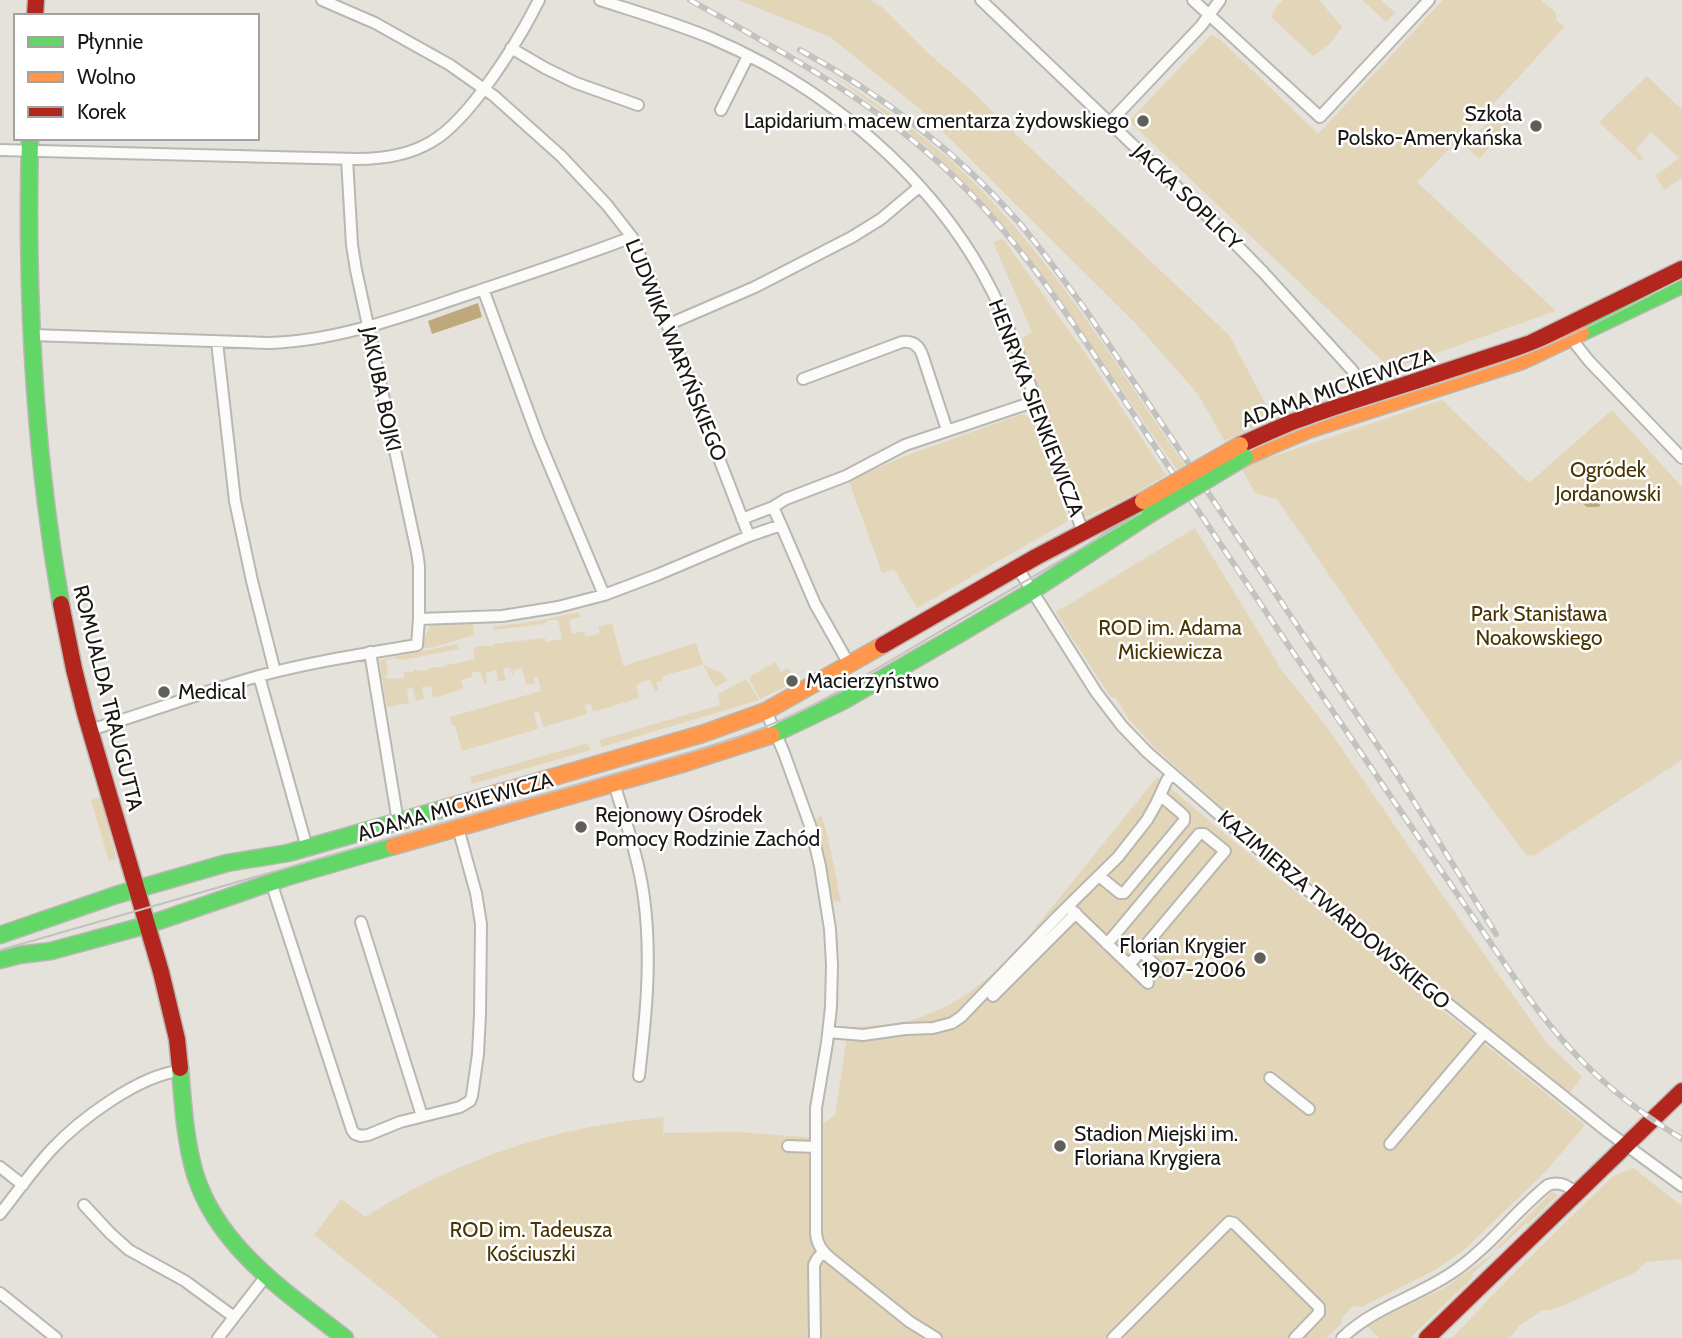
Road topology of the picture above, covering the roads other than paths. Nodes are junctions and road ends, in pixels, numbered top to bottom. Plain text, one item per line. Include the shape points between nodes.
1 (322, 0) edge
2 (539, 0) edge
3 (600, 0) edge
4 (981, 0) edge
5 (1193, 0) edge
6 (1220, 0) edge
7 (1429, 0) edge
8 (1209, 15) junction
9 (511, 48) junction
10 (748, 56) junction
11 (485, 89) junction
12 (638, 105) dead end
13 (721, 110) dead end
14 (1110, 122) junction
15 (30, 145) edge
16 (0, 150) edge
17 (347, 159) junction
18 (919, 187) junction
19 (632, 237) junction
20 (1682, 269) edge
21 (1682, 285) edge
22 (483, 289) junction
23 (667, 325) junction
24 (367, 327) junction
25 (1569, 332) junction
26 (32, 335) junction
27 (217, 342) junction
28 (803, 379) dead end
29 (1035, 401) junction
30 (1369, 404) junction
31 (947, 430) junction
32 (1682, 458) edge
33 (773, 507) junction
34 (1146, 508) junction
35 (742, 519) junction
36 (780, 525) junction
37 (1083, 532) junction
38 (749, 536) junction
39 (1017, 567) junction
40 (1032, 591) junction
41 (604, 595) junction
42 (419, 619) junction
43 (370, 652) junction
44 (849, 664) junction
45 (275, 672) junction
46 (259, 676) junction
47 (766, 711) junction
48 (90, 730) junction
49 (776, 734) junction
50 (1172, 775) junction
51 (614, 783) junction
52 (1160, 795) junction
53 (398, 822) junction
54 (458, 828) junction
55 (1237, 831) junction
56 (307, 848) junction
57 (1222, 849) junction
58 (1099, 876) junction
59 (271, 882) junction
60 (137, 889) junction
61 (1071, 910) junction
62 (361, 922) dead end
63 (147, 925) junction
64 (0, 935) edge
65 (1107, 944) junction
66 (1141, 951) junction
67 (0, 960) edge
68 (1129, 965) junction
69 (1160, 971) dead end
70 (1148, 983) dead end
71 (993, 996) dead end
72 (829, 1032) junction
73 (1484, 1033) junction
74 (1454, 1069) junction
75 (180, 1071) junction
76 (639, 1076) dead end
77 (1464, 1077) dead end
78 (1270, 1078) dead end
79 (1682, 1091) edge
80 (1310, 1110) dead end
81 (422, 1115) junction
82 (816, 1142) junction
83 (1390, 1144) dead end
84 (1625, 1145) junction
85 (788, 1146) dead end
86 (0, 1167) edge
87 (23, 1185) junction
88 (1682, 1186) edge
89 (1576, 1193) junction
90 (84, 1205) dead end
91 (0, 1214) edge
92 (823, 1252) junction
93 (266, 1276) junction
94 (0, 1293) edge
95 (234, 1317) junction
96 (56, 1338) edge
97 (218, 1338) edge
98 (345, 1338) edge
99 (815, 1338) edge
100 (936, 1338) edge
101 (1107, 1338) edge
102 (1113, 1338) edge
103 (1295, 1338) edge
104 (1342, 1338) edge
105 (1427, 1338) edge

1 - 11 street, LUDWIKA WARYŃSKIEGO via 375,23
2 - 9 street
3 - 10 street, HENRYKA SIENKIEWICZA via 691,30
4 - 14 street, JACKA SOPLICY
5 - 8 street
6 - 8 street
7 - 8 street via 1320,117
8 - 14 street
9 - 11 street
9 - 12 street via 576,83
10 - 13 street
10 - 18 street, HENRYKA SIENKIEWICZA via 854,124
11 - 17 street via 448,130 426,145 389,157
11 - 19 street, LUDWIKA WARYŃSKIEGO via 561,156
14 - 30 street, JACKA SOPLICY via 1263,272 1352,370
15 - 16 street
15 - 17 street
15 - 26 street, ROMUALDA TRAUGUTTA
17 - 24 street, JAKUBA BOJKI via 352,245
18 - 23 street via 852,237
18 - 29 street, HENRYKA SIENKIEWICZA via 983,275 1005,319
19 - 22 street
19 - 23 street, LUDWIKA WARYŃSKIEGO
20 - 25 street, ADAMA MICKIEWICZA
21 - 25 street, ADAMA MICKIEWICZA
22 - 24 street
22 - 41 street
23 - 35 street, LUDWIKA WARYŃSKIEGO
24 - 27 street via 293,342
24 - 42 street, JAKUBA BOJKI via 417,552
25 - 30 street, ADAMA MICKIEWICZA
25 - 32 street via 1600,373
26 - 27 street
26 - 48 street, ROMUALDA TRAUGUTTA via 52,559
27 - 45 street via 235,501
28 - 31 street via 902,342 913,343 922,354
29 - 31 street
29 - 37 street, HENRYKA SIENKIEWICZA
30 - 34 street, ADAMA MICKIEWICZA, bridge via 1296,435 1242,451
31 - 33 street
33 - 35 street
33 - 36 street
34 - 37 street, ADAMA MICKIEWICZA
34 - 40 street, ADAMA MICKIEWICZA
35 - 38 street, LUDWIKA WARYŃSKIEGO
36 - 38 street
36 - 44 street via 815,604
37 - 39 street, ADAMA MICKIEWICZA
38 - 41 street
39 - 40 street
39 - 44 street, ADAMA MICKIEWICZA
40 - 49 street, ADAMA MICKIEWICZA via 846,699
40 - 50 street, KAZIMIERZA TWARDOWSKIEGO via 1103,702
41 - 42 street via 541,611
42 - 43 street via 417,645
43 - 45 street
43 - 53 street
44 - 47 street, ADAMA MICKIEWICZA
45 - 46 street
46 - 48 street
46 - 56 street
47 - 49 street
47 - 53 street, ADAMA MICKIEWICZA via 702,734
48 - 60 street, ROMUALDA TRAUGUTTA
49 - 51 street, ADAMA MICKIEWICZA
49 - 72 street via 811,828 825,892 832,965
50 - 52 street
50 - 55 street, KAZIMIERZA TWARDOWSKIEGO
51 - 54 street, ADAMA MICKIEWICZA
51 - 76 street via 641,881 648,945
52 - 58 street via 1147,820
52 - 58 street via 1184,821 1124,892 1119,893
53 - 56 street, ADAMA MICKIEWICZA
54 - 59 street, ADAMA MICKIEWICZA
54 - 81 street via 481,924 474,1089 466,1105
55 - 57 street
55 - 73 street, KAZIMIERZA TWARDOWSKIEGO
56 - 60 street, ADAMA MICKIEWICZA via 227,863
57 - 65 street via 1199,834
57 - 66 street
58 - 61 street
59 - 63 street, ADAMA MICKIEWICZA
59 - 81 street via 352,1130 368,1135
60 - 63 street
60 - 64 street, ADAMA MICKIEWICZA
61 - 65 street
61 - 71 street
61 - 72 street via 953,1023 867,1035
62 - 81 street
63 - 67 street, ADAMA MICKIEWICZA
63 - 75 street via 175,1026
65 - 68 street
66 - 68 street
66 - 69 street
68 - 70 street
72 - 82 street via 816,1108
73 - 74 street
73 - 84 street, KAZIMIERZA TWARDOWSKIEGO
74 - 77 street
74 - 83 street
75 - 87 street via 146,1081 94,1113 53,1147
75 - 93 street via 190,1154 199,1186 227,1235
78 - 80 street
79 - 84 street
82 - 85 street
82 - 92 street via 816,1233
84 - 88 street, KAZIMIERZA TWARDOWSKIEGO
84 - 89 street
86 - 87 street
87 - 91 street
89 - 104 street via 1563,1184 1548,1185 1469,1261 1371,1315
89 - 105 street
90 - 95 street via 129,1250 197,1289
92 - 99 street via 814,1265
92 - 100 street
93 - 95 street
93 - 98 street
94 - 96 street
95 - 97 street
101 - 102 street
102 - 103 street via 1229,1222 1319,1307 1319,1313

